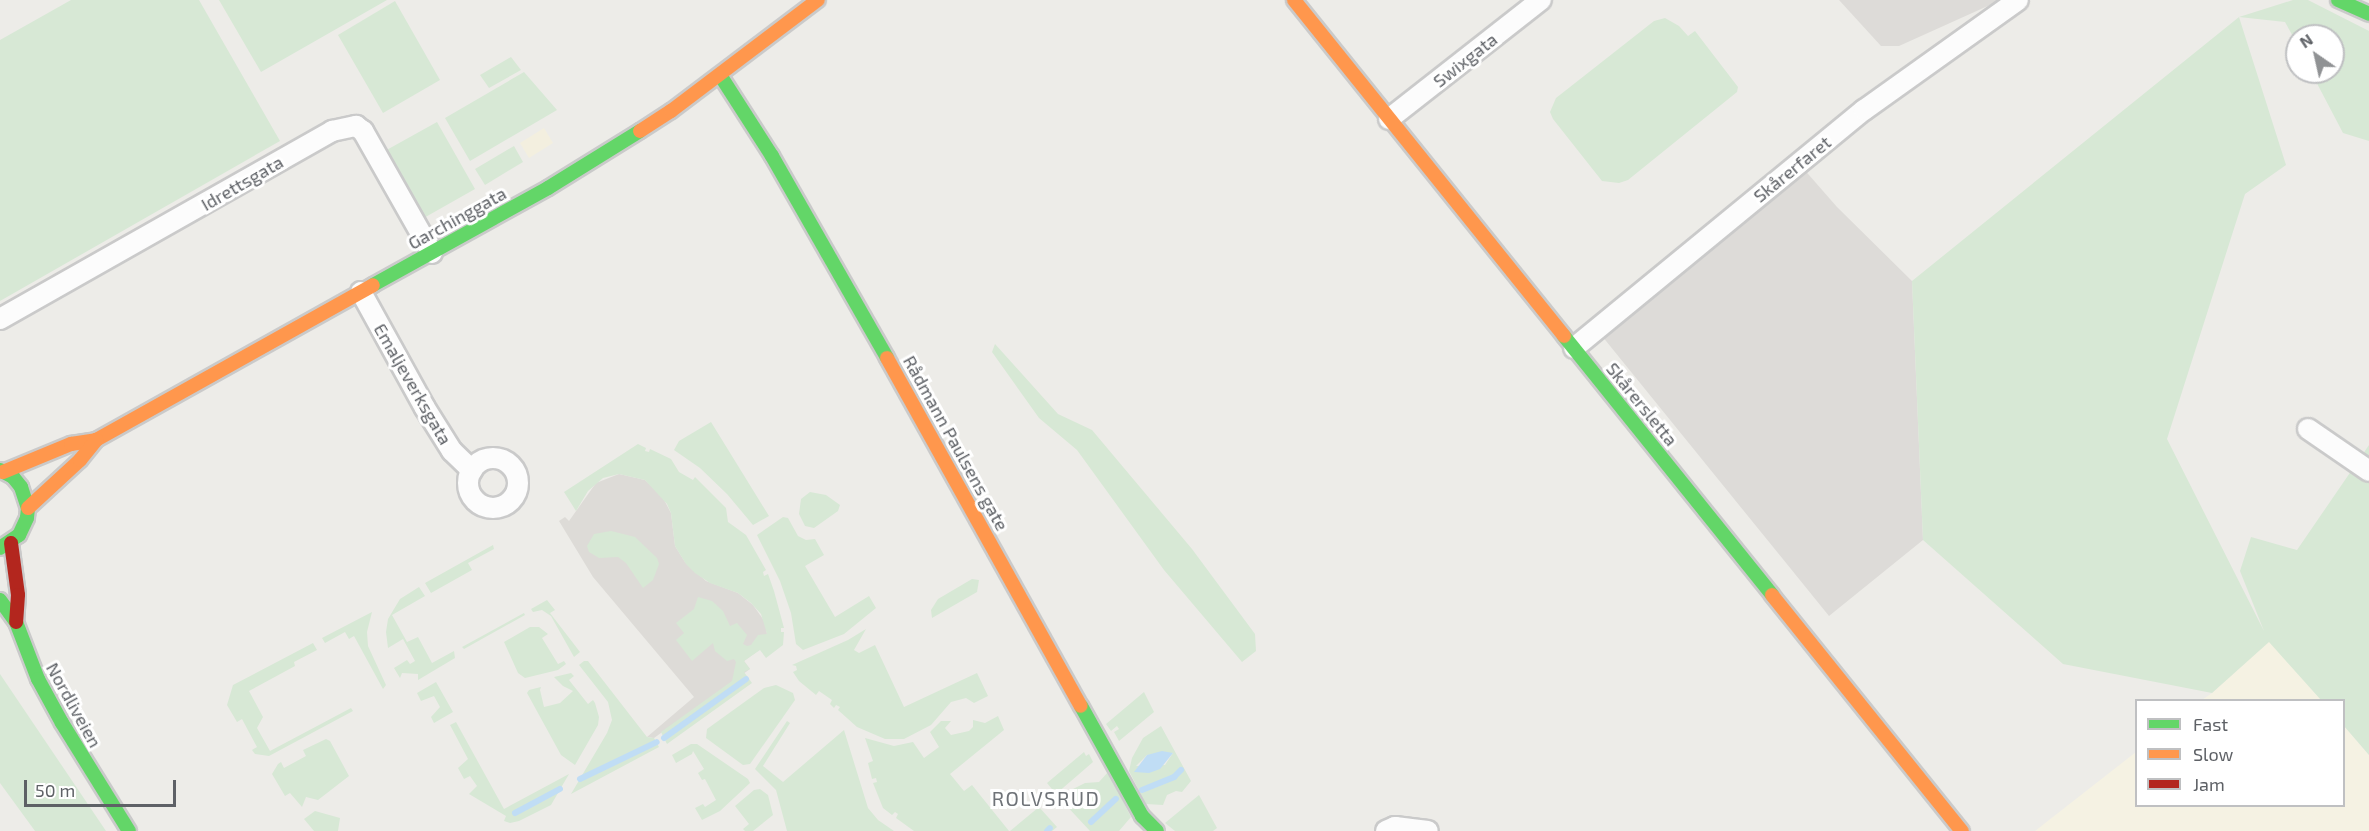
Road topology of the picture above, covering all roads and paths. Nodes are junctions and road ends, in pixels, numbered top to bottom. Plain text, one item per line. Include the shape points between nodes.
1 (818, 0) edge
2 (1294, 0) edge
3 (1541, 0) edge
4 (2018, 0) edge
5 (2338, 0) edge
6 (2369, 14) edge
7 (720, 75) junction
8 (1389, 119) junction
9 (432, 253) junction
10 (361, 292) junction
11 (0, 319) edge
12 (1574, 348) junction
13 (2308, 429) dead end
14 (96, 440) junction
15 (472, 470) dead end
16 (2, 471) edge
17 (2369, 471) edge
18 (28, 508) junction
19 (5, 546) edge
20 (0, 600) edge
21 (16, 622) junction
22 (129, 831) edge
23 (1157, 831) edge
24 (1386, 831) edge
25 (1428, 831) edge
26 (1962, 831) edge

1 - 7 street, Garchinggata
2 - 8 street, Skårersletta
3 - 8 street, Swixgata
4 - 12 street, Skårerfaret via 1864,110
5 - 6 street
7 - 9 street, Garchinggata via 671,111 548,188
7 - 23 street, Rådmann Paulsens gate via 772,156 1142,816
8 - 12 street, Skårersletta
9 - 10 street, Garchinggata
9 - 11 street, Idrettsgata via 363,131 356,126 332,131
10 - 14 street, Garchinggata
10 - 15 street, Emaljeverksgata via 452,452
12 - 26 street, Skårersletta
13 - 17 street
14 - 16 street, Garchinggata via 71,444
14 - 18 street, Garchinggata
16 - 18 street via 21,487
18 - 19 street via 24,527
19 - 21 street, Nordliveien via 18,595
20 - 21 street, Nordliveien
21 - 22 street, Nordliveien via 38,679
24 - 25 street via 1395,827

